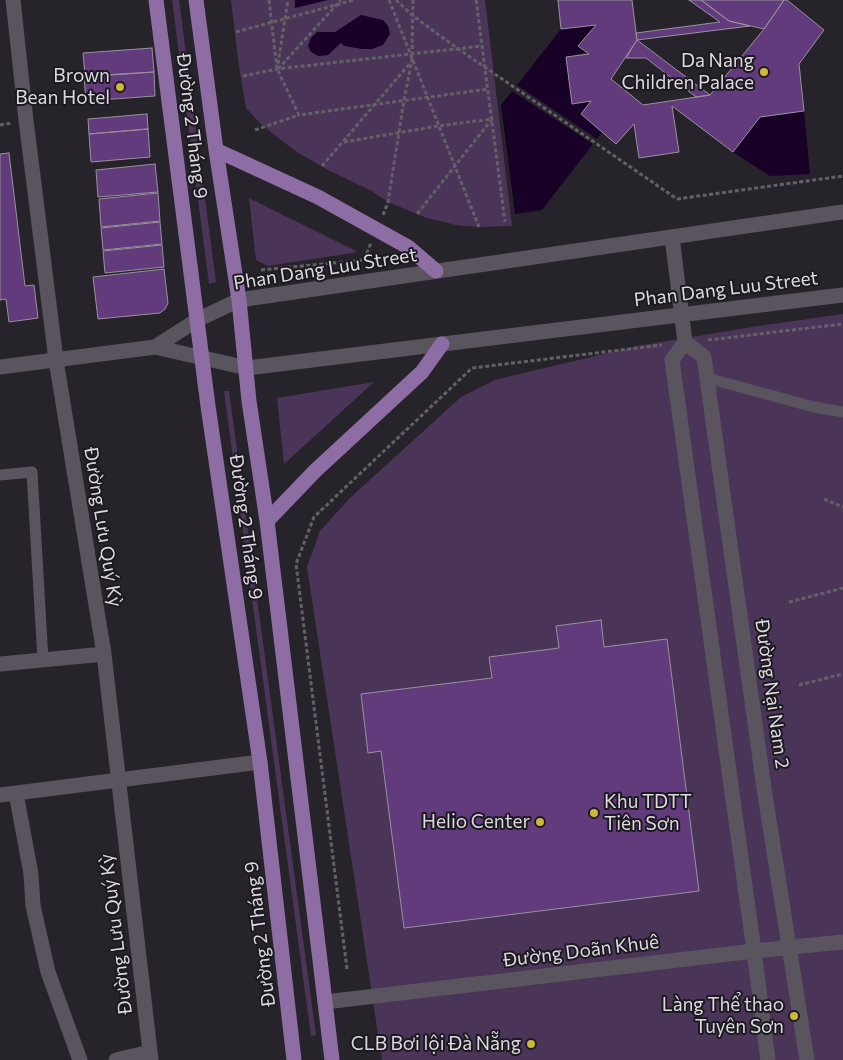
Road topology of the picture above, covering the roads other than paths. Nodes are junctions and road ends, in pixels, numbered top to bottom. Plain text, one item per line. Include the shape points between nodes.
1 (13, 0) edge
2 (156, 0) edge
3 (196, 0) edge
4 (216, 150) junction
5 (843, 212) edge
6 (672, 237) junction
7 (436, 271) junction
8 (843, 295) edge
9 (239, 300) junction
10 (682, 315) junction
11 (197, 320) junction
12 (685, 342) junction
13 (442, 344) junction
14 (155, 347) junction
15 (202, 357) junction
16 (56, 360) junction
17 (0, 367) edge
18 (247, 368) junction
19 (707, 378) junction
20 (843, 412) edge
21 (0, 475) edge
22 (266, 521) junction
23 (104, 654) junction
24 (43, 660) junction
25 (0, 664) edge
26 (260, 762) junction
27 (118, 781) junction
28 (16, 793) junction
29 (0, 795) edge
30 (843, 942) edge
31 (790, 947) junction
32 (754, 951) junction
33 (325, 1002) junction
34 (150, 1056) edge
35 (80, 1060) edge
36 (116, 1060) edge
37 (294, 1060) edge
38 (332, 1060) edge
39 (768, 1060) edge
40 (807, 1060) edge

1 - 16 street, Đường Lưu Quý Kỳ
2 - 11 main road, Đường 2 Tháng 9
3 - 4 main road, Đường 2 Tháng 9
4 - 7 main road via 318,197 408,247
4 - 9 main road, Đường 2 Tháng 9
5 - 6 street, Phan Dang Luu Street
6 - 7 street, Phan Dang Luu Street
6 - 10 street
7 - 9 street, Phan Dang Luu Street
8 - 10 street, Phan Dang Luu Street
9 - 11 street, Phan Dang Luu Street
9 - 18 main road, Đường 2 Tháng 9
10 - 12 street
10 - 13 street, Phan Dang Luu Street
11 - 14 street, Phan Dang Luu Street
11 - 15 main road, Đường 2 Tháng 9
12 - 19 street, Đường Nại Nam 2 via 704,356
12 - 32 street via 672,360
13 - 18 street, Phan Dang Luu Street
13 - 22 main road via 422,372
14 - 15 street, Phan Dang Luu Street
14 - 16 street
15 - 18 street, Phan Dang Luu Street
15 - 26 main road, Đường 2 Tháng 9
16 - 17 street
16 - 23 street, Đường Lưu Quý Kỳ
18 - 22 main road, Đường 2 Tháng 9
19 - 20 lane
19 - 31 street, Đường Nại Nam 2
21 - 24 lane via 32,472
22 - 33 main road, Đường 2 Tháng 9
23 - 24 street
23 - 27 street, Đường Lưu Quý Kỳ
24 - 25 street
26 - 27 street
26 - 37 main road, Đường 2 Tháng 9
27 - 28 street
27 - 34 street, Đường Lưu Quý Kỳ
28 - 29 street
28 - 35 street via 31,874 33,906 48,972
30 - 31 street, Đường Doãn Khuê
31 - 32 street, Đường Doãn Khuê
31 - 40 street, Đường Nại Nam 2
32 - 33 street, Đường Doãn Khuê
32 - 39 street
33 - 38 main road, Đường 2 Tháng 9
34 - 36 street

